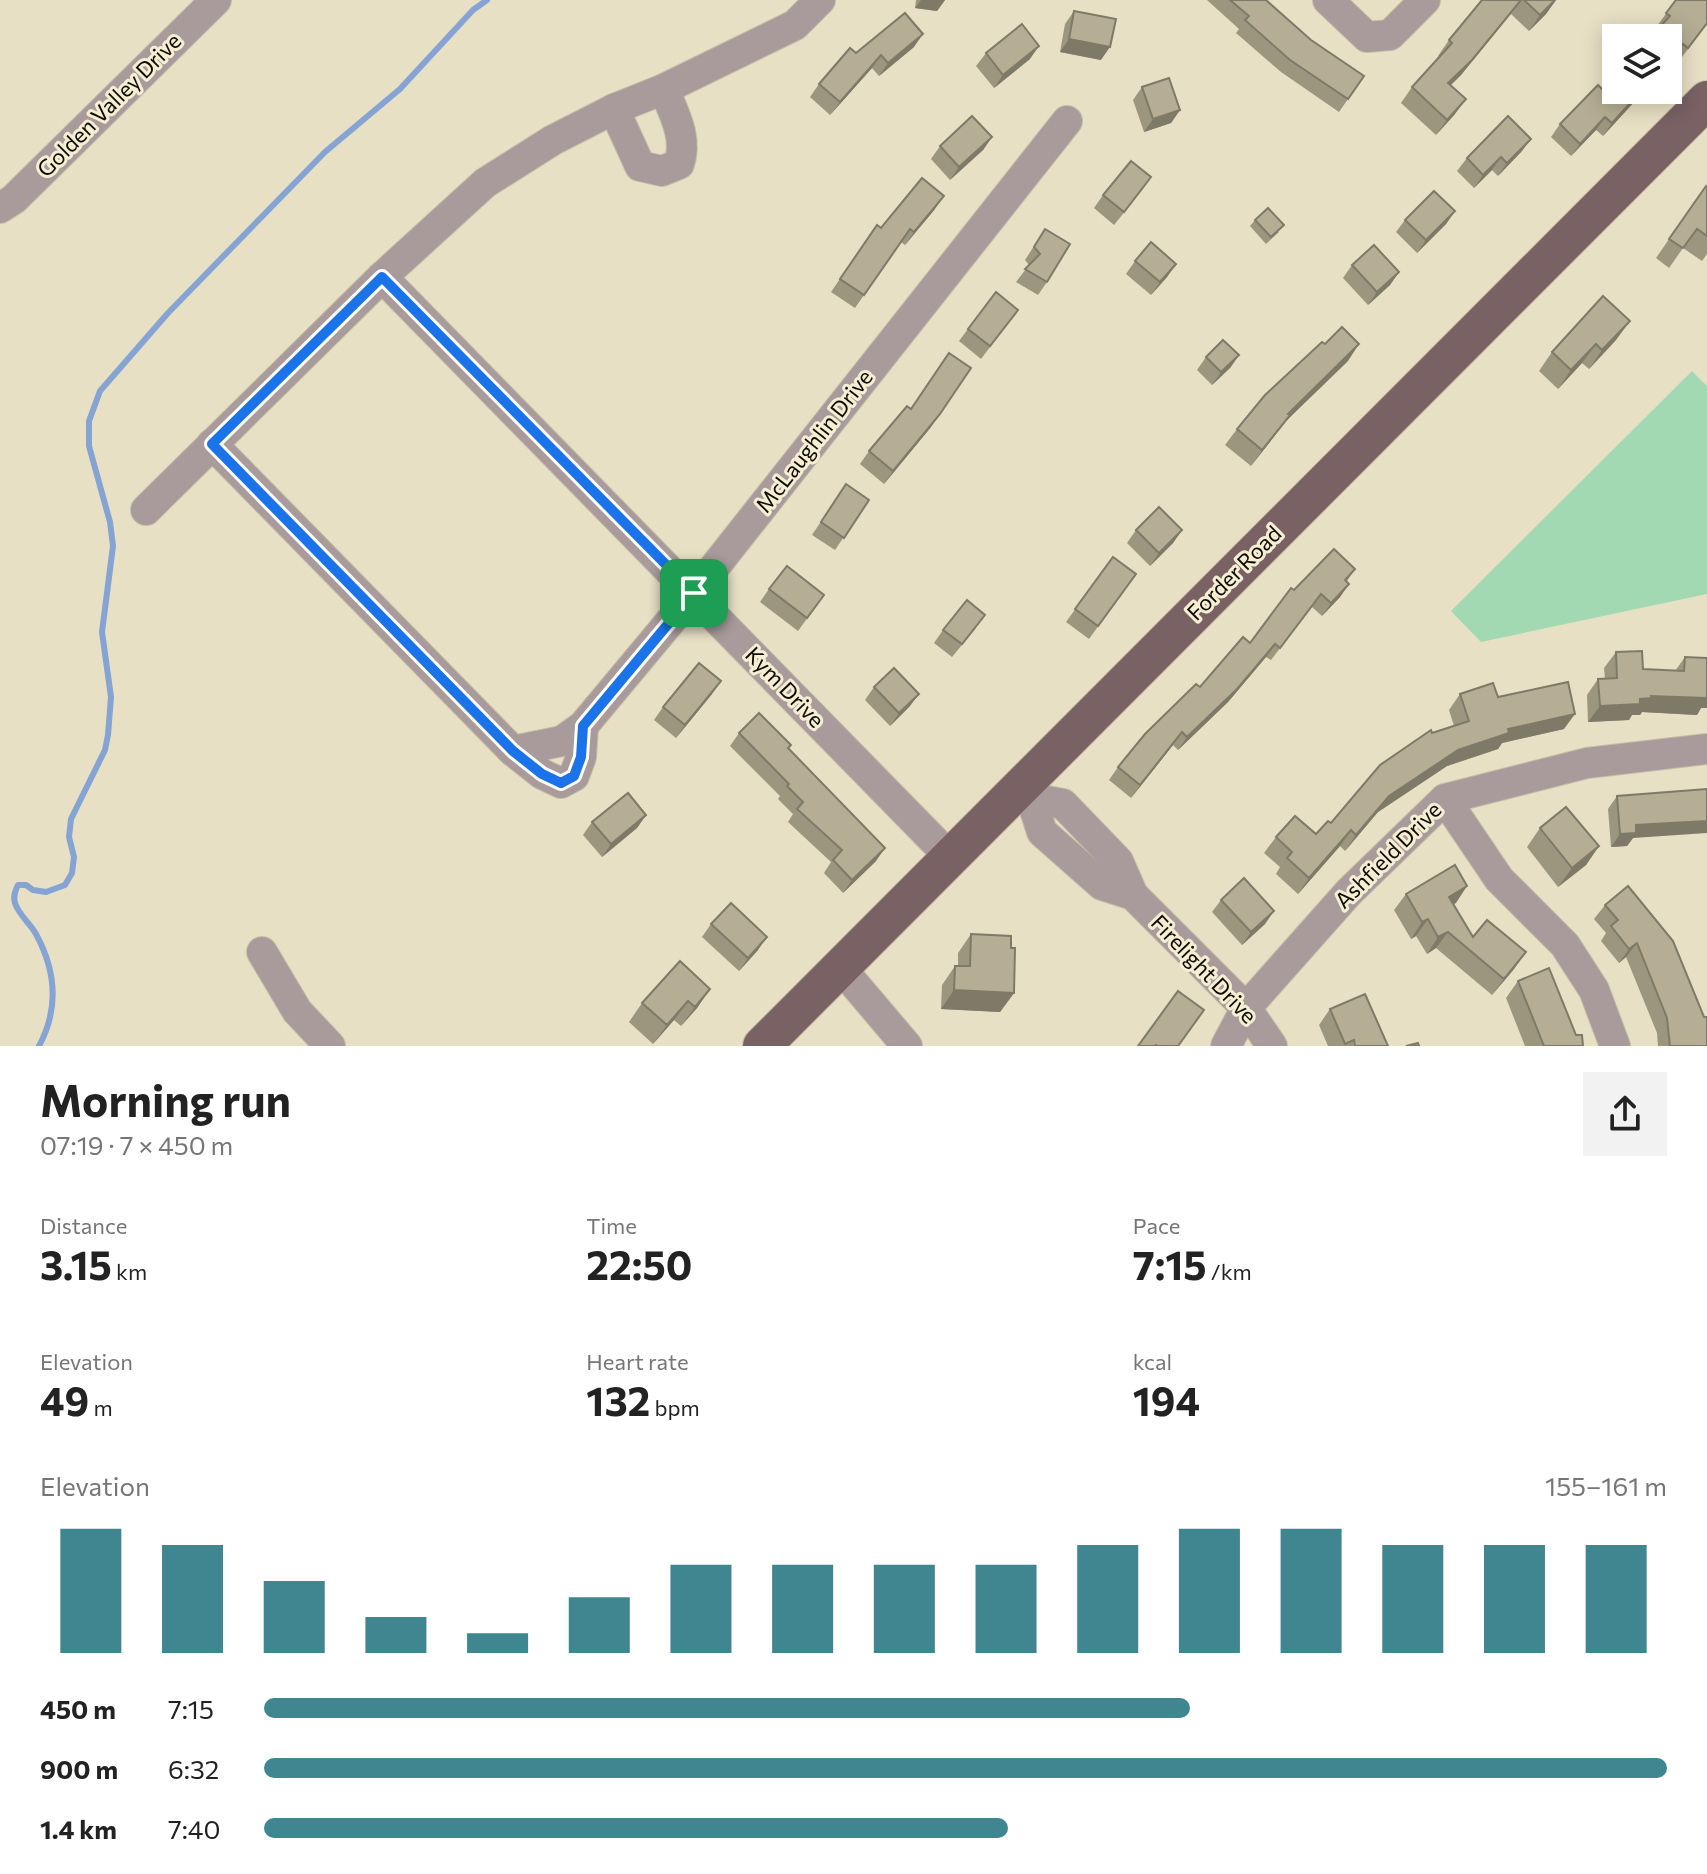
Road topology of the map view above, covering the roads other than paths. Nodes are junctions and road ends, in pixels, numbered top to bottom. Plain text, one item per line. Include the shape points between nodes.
1 (216, 0) edge
2 (820, 0) edge
3 (1328, 0) edge
4 (1425, 0) edge
5 (664, 89) junction
6 (1707, 100) edge
7 (614, 109) junction
8 (1067, 121) dead end
9 (0, 208) edge
10 (382, 277) junction
11 (212, 444) junction
12 (146, 510) dead end
13 (694, 593) junction
14 (583, 726) junction
15 (1707, 749) edge
16 (513, 751) junction
17 (1026, 792) junction
18 (1445, 799) junction
19 (951, 858) junction
20 (262, 952) dead end
21 (840, 967) junction
22 (1246, 1008) junction
23 (330, 1046) edge
24 (762, 1046) edge
25 (907, 1046) edge
26 (1226, 1046) edge
27 (1272, 1046) edge
28 (1615, 1046) edge

1 - 9 street, Golden Valley Drive
2 - 5 street via 795,25
3 - 4 street via 1367,37 1390,35
5 - 7 street
5 - 7 street via 684,149 679,164 662,171 640,166
6 - 17 main road, Forder Road
7 - 10 street via 485,183
8 - 13 street, McLaughlin Drive
10 - 11 street
10 - 13 street, Kym Drive
11 - 12 street
11 - 16 street
13 - 14 street, McLaughlin Drive
13 - 19 street, Kym Drive
14 - 16 street, McLaughlin Drive via 562,741
14 - 16 street via 574,776 561,783
15 - 18 street, Ashfield Drive via 1587,763
17 - 19 main road, Forder Road
17 - 22 street, Firelight Drive via 1063,804 1118,861 1133,895
18 - 22 street, Ashfield Drive via 1349,892
18 - 28 street via 1499,879 1565,945 1594,990
19 - 21 main road, Forder Road
20 - 23 street via 297,1011
21 - 24 main road, Forder Road
21 - 25 street
22 - 26 street, Ashfield Drive
22 - 27 street, Firelight Drive

